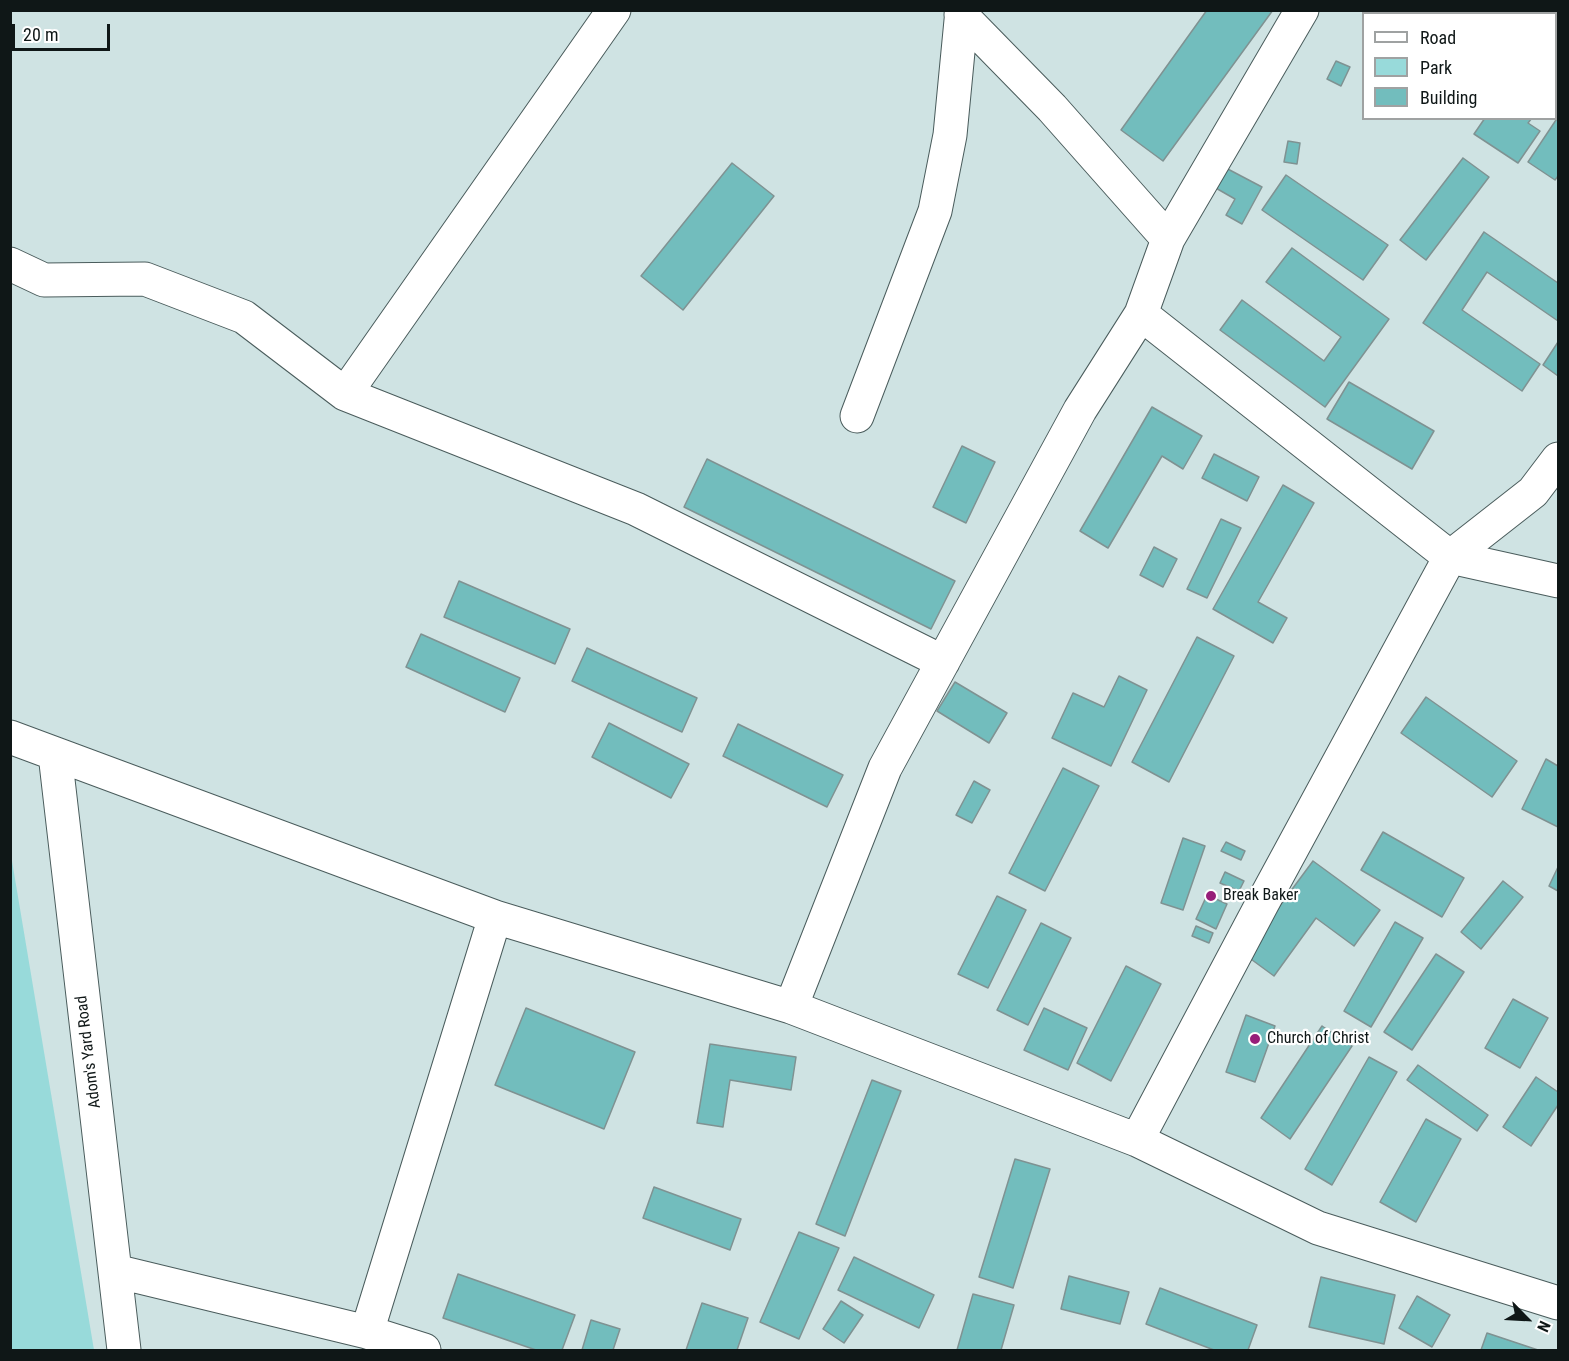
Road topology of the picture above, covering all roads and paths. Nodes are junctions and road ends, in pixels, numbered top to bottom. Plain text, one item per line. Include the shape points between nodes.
1 (614, 10) edge
2 (1302, 10) edge
3 (962, 13) edge
4 (1168, 239) junction
5 (10, 264) edge
6 (1142, 314) junction
7 (345, 394) junction
8 (857, 416) dead end
9 (1558, 459) edge
10 (1450, 557) junction
11 (1558, 581) edge
12 (943, 662) junction
13 (10, 737) edge
14 (55, 754) junction
15 (495, 917) junction
16 (791, 1007) junction
17 (1137, 1140) junction
18 (115, 1271) junction
19 (1558, 1303) edge
20 (367, 1332) junction
21 (124, 1350) edge
22 (424, 1350) edge

1 - 7 street
2 - 4 street
3 - 4 street
3 - 8 street via 950,135 935,211
4 - 6 street
5 - 7 street via 44,280 145,279 244,317
6 - 10 street
6 - 12 street via 1080,410
7 - 12 street via 636,509
9 - 10 street via 1533,492
10 - 11 street
10 - 17 street
12 - 16 street via 885,768
13 - 14 street
14 - 15 street
14 - 18 street, Adom's Yard Road
15 - 16 street
15 - 20 street
16 - 17 street
17 - 19 street via 1318,1228
18 - 20 street
18 - 21 street, Adom's Yard Road
20 - 22 street

